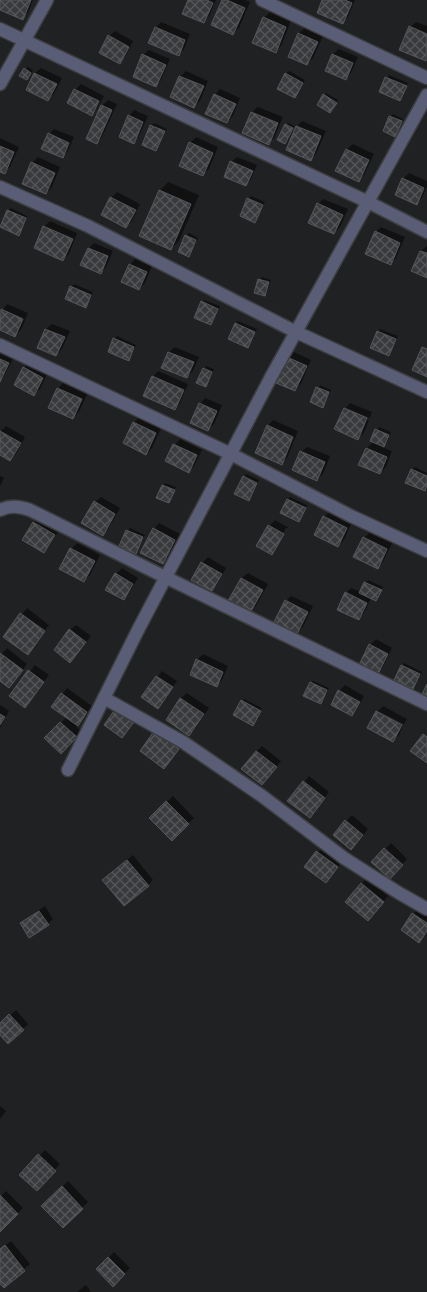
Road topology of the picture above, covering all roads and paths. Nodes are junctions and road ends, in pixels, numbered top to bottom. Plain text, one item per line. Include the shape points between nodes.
1 (47, 0) edge
2 (262, 0) edge
3 (0, 29) edge
4 (26, 41) junction
5 (427, 78) edge
6 (0, 84) edge
7 (427, 95) edge
8 (0, 187) edge
9 (368, 202) junction
10 (427, 232) edge
11 (296, 332) junction
12 (0, 345) edge
13 (427, 392) edge
14 (231, 454) junction
15 (0, 510) edge
16 (427, 551) edge
17 (165, 578) junction
18 (104, 698) junction
19 (427, 704) edge
20 (68, 770) dead end
21 (427, 909) edge

1 - 4 street
2 - 5 street
3 - 4 street
4 - 6 street
4 - 9 street
7 - 9 street
8 - 11 street via 88,226
9 - 10 street
9 - 11 street
11 - 13 street
11 - 14 street
12 - 14 street
14 - 16 street via 350,516
14 - 17 street
15 - 17 street via 17,506 30,510
17 - 18 street
17 - 19 street
18 - 20 street
18 - 21 street via 183,742 344,858

